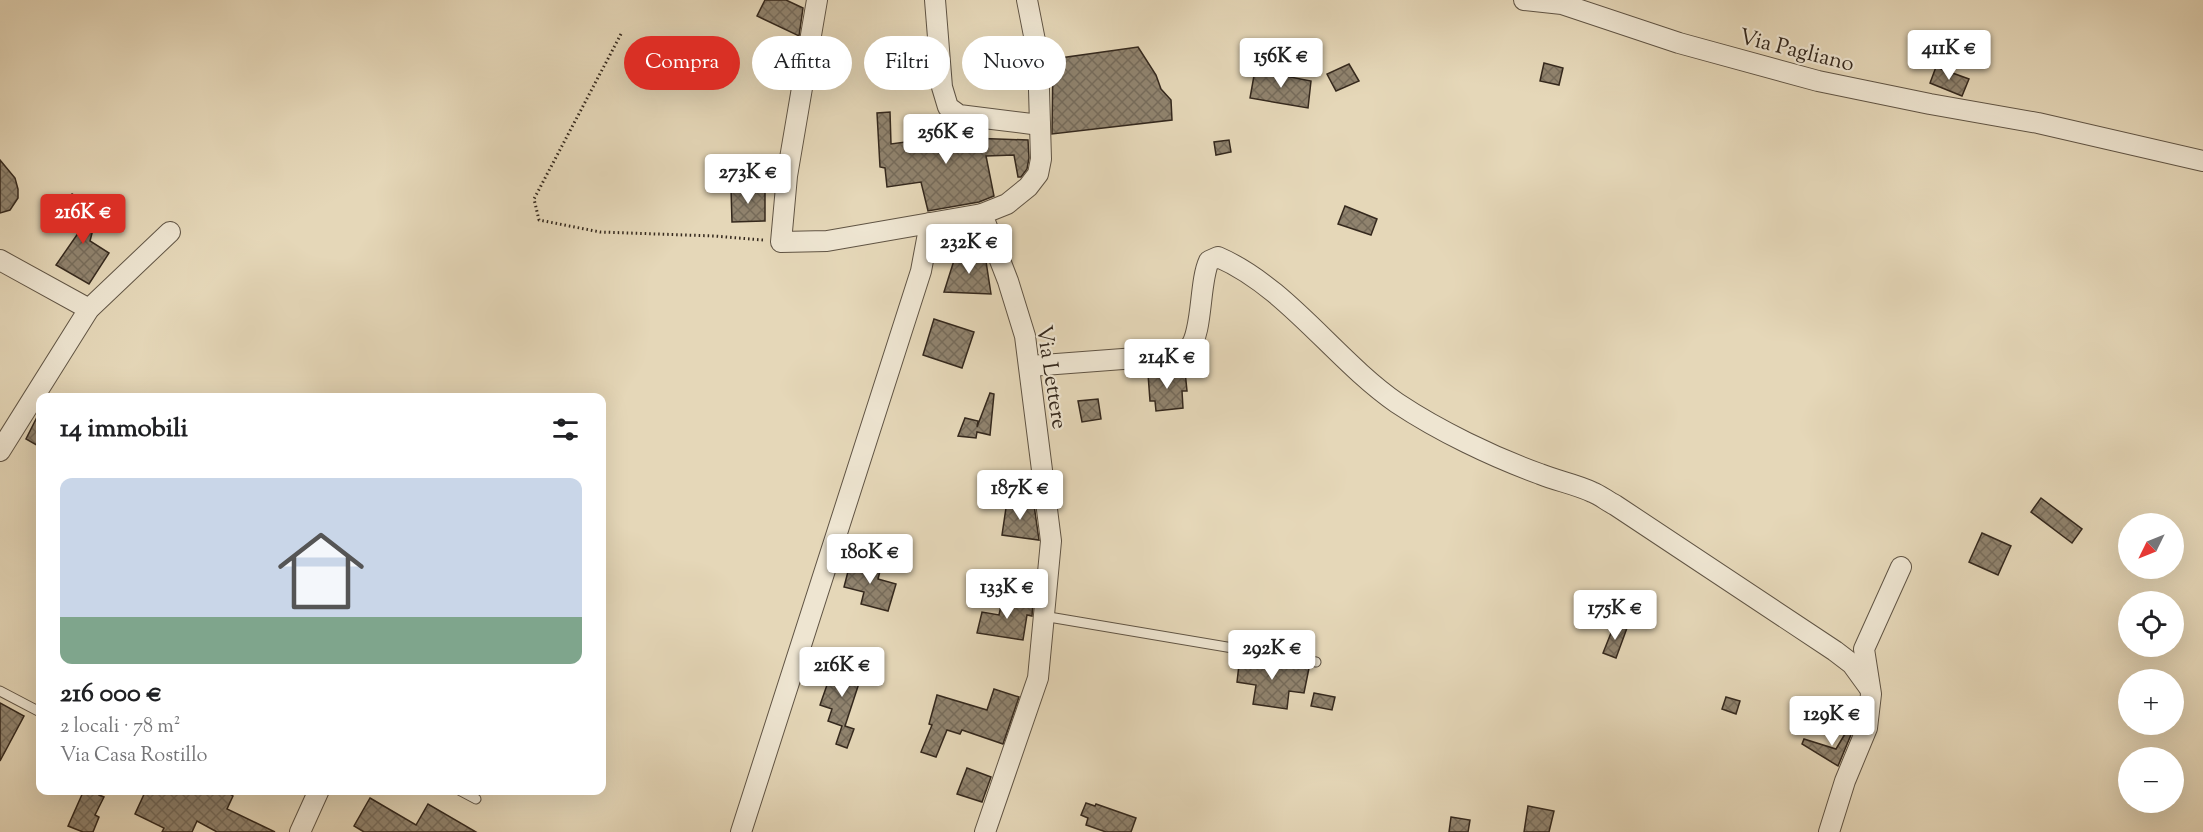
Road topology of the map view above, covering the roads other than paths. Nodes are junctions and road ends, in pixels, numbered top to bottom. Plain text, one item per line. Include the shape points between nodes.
1 (816, 0) edge
2 (935, 0) edge
3 (1027, 0) edge
4 (1524, 0) edge
5 (1040, 125) junction
6 (2203, 160) edge
7 (982, 214) junction
8 (930, 224) junction
9 (170, 232) dead end
10 (0, 260) edge
11 (90, 309) junction
12 (1030, 366) junction
13 (37, 393) edge
14 (36, 394) edge
15 (0, 451) edge
16 (1901, 567) dead end
17 (1043, 616) junction
18 (1316, 662) dead end
19 (1868, 686) junction
20 (0, 691) edge
21 (36, 710) edge
22 (317, 795) edge
23 (469, 795) edge
24 (477, 799) dead end
25 (300, 832) edge
26 (741, 832) edge
27 (984, 832) edge
28 (1829, 832) edge

1 - 8 street via 787,176 781,242 827,241
2 - 5 street via 942,87 948,107 959,115
3 - 5 street via 1038,56
4 - 6 street, Via Pagliano via 1562,4 1679,43 1818,81 2038,123
5 - 7 street via 1038,174 1007,204
7 - 8 street
7 - 12 street, Via Lettere via 1025,336
8 - 26 street via 921,271
9 - 11 street
10 - 11 street
11 - 13 street
12 - 17 street, Via Lettere via 1051,541
12 - 19 street via 1176,355 1189,348 1196,335 1204,271 1209,261 1218,257 1260,281 1397,402 1497,456 1591,491 1615,505 1835,651 1852,664
14 - 15 street
16 - 19 street via 1864,649
17 - 18 lane
17 - 27 street, Via Lettere via 1038,678
19 - 28 street via 1868,728
20 - 21 lane
22 - 25 street
23 - 24 lane

